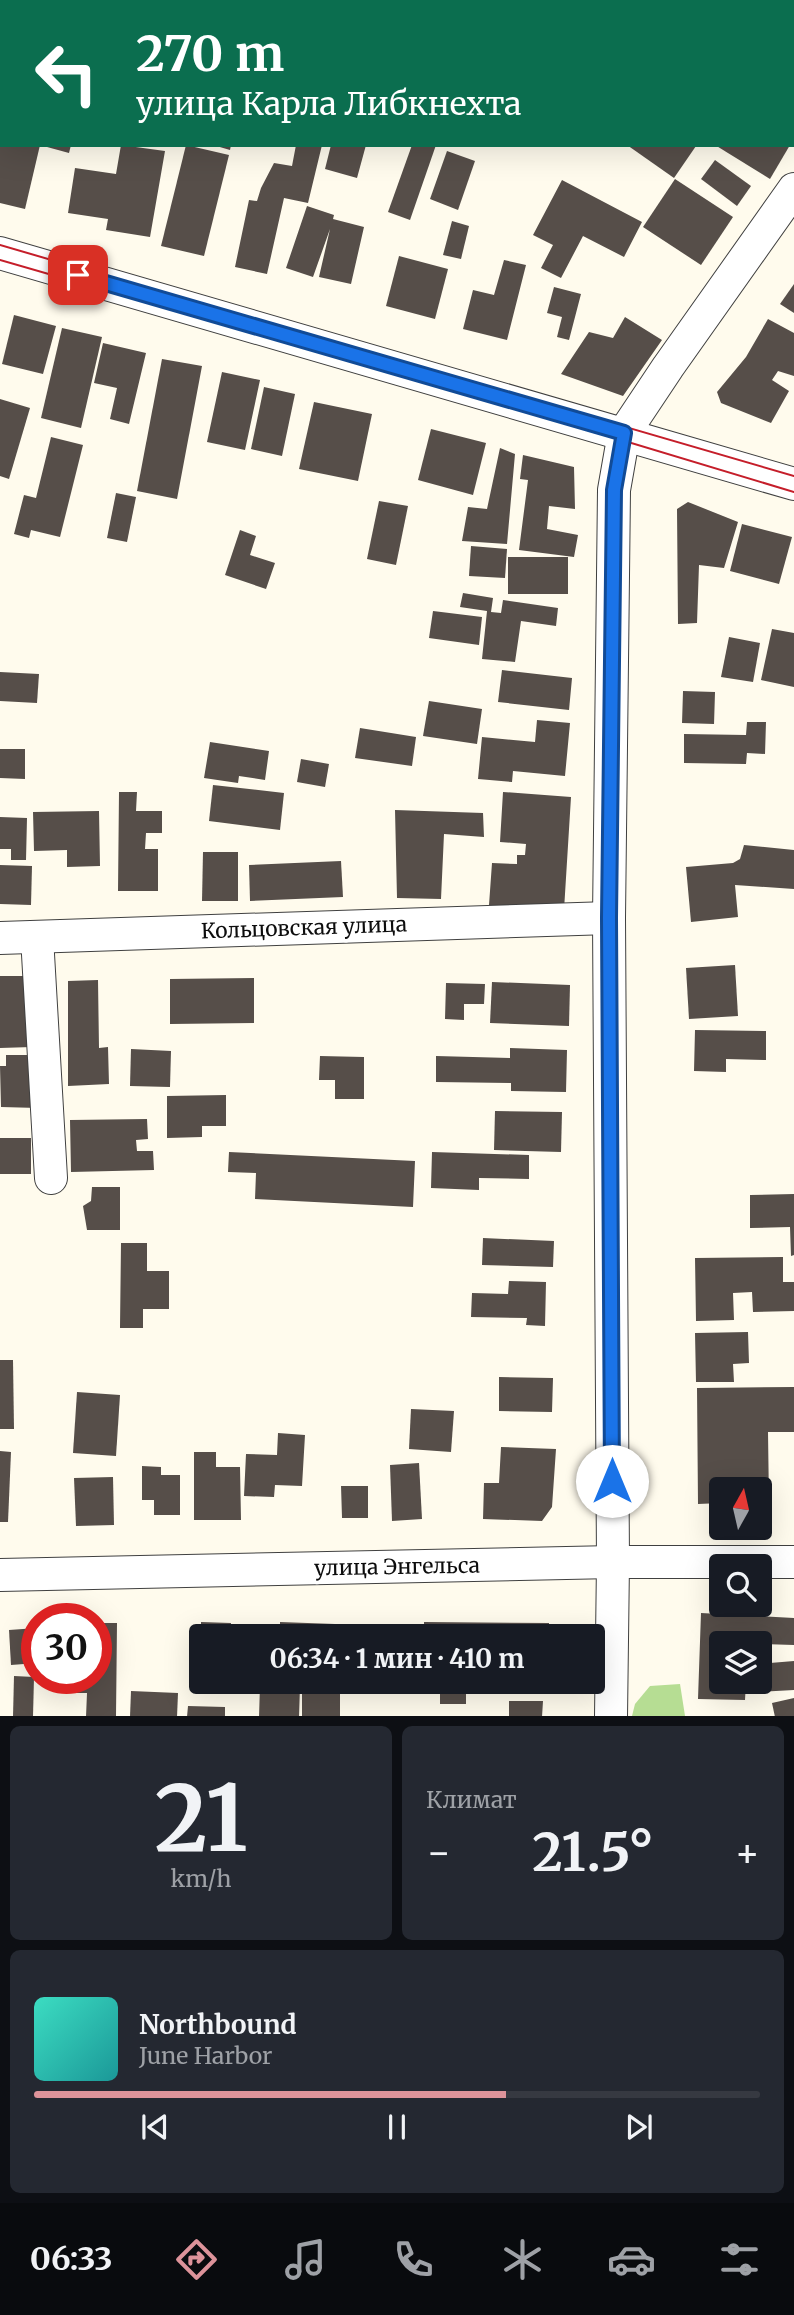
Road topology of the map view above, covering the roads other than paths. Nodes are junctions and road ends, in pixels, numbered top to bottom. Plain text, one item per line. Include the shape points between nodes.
1 (794, 189) edge
2 (0, 253) edge
3 (624, 433) junction
4 (794, 484) edge
5 (609, 918) junction
6 (37, 937) junction
7 (0, 938) edge
8 (51, 1178) dead end
9 (613, 1562) junction
10 (794, 1562) edge
11 (0, 1575) edge
12 (611, 1716) edge

1 - 3 street
2 - 3 street
3 - 4 street
3 - 5 street via 614,490
5 - 6 street, Кольцовская улица
5 - 9 street
6 - 7 street, Кольцовская улица
6 - 8 street
9 - 10 street, улица Энгельса
9 - 11 street, улица Энгельса
9 - 12 street

